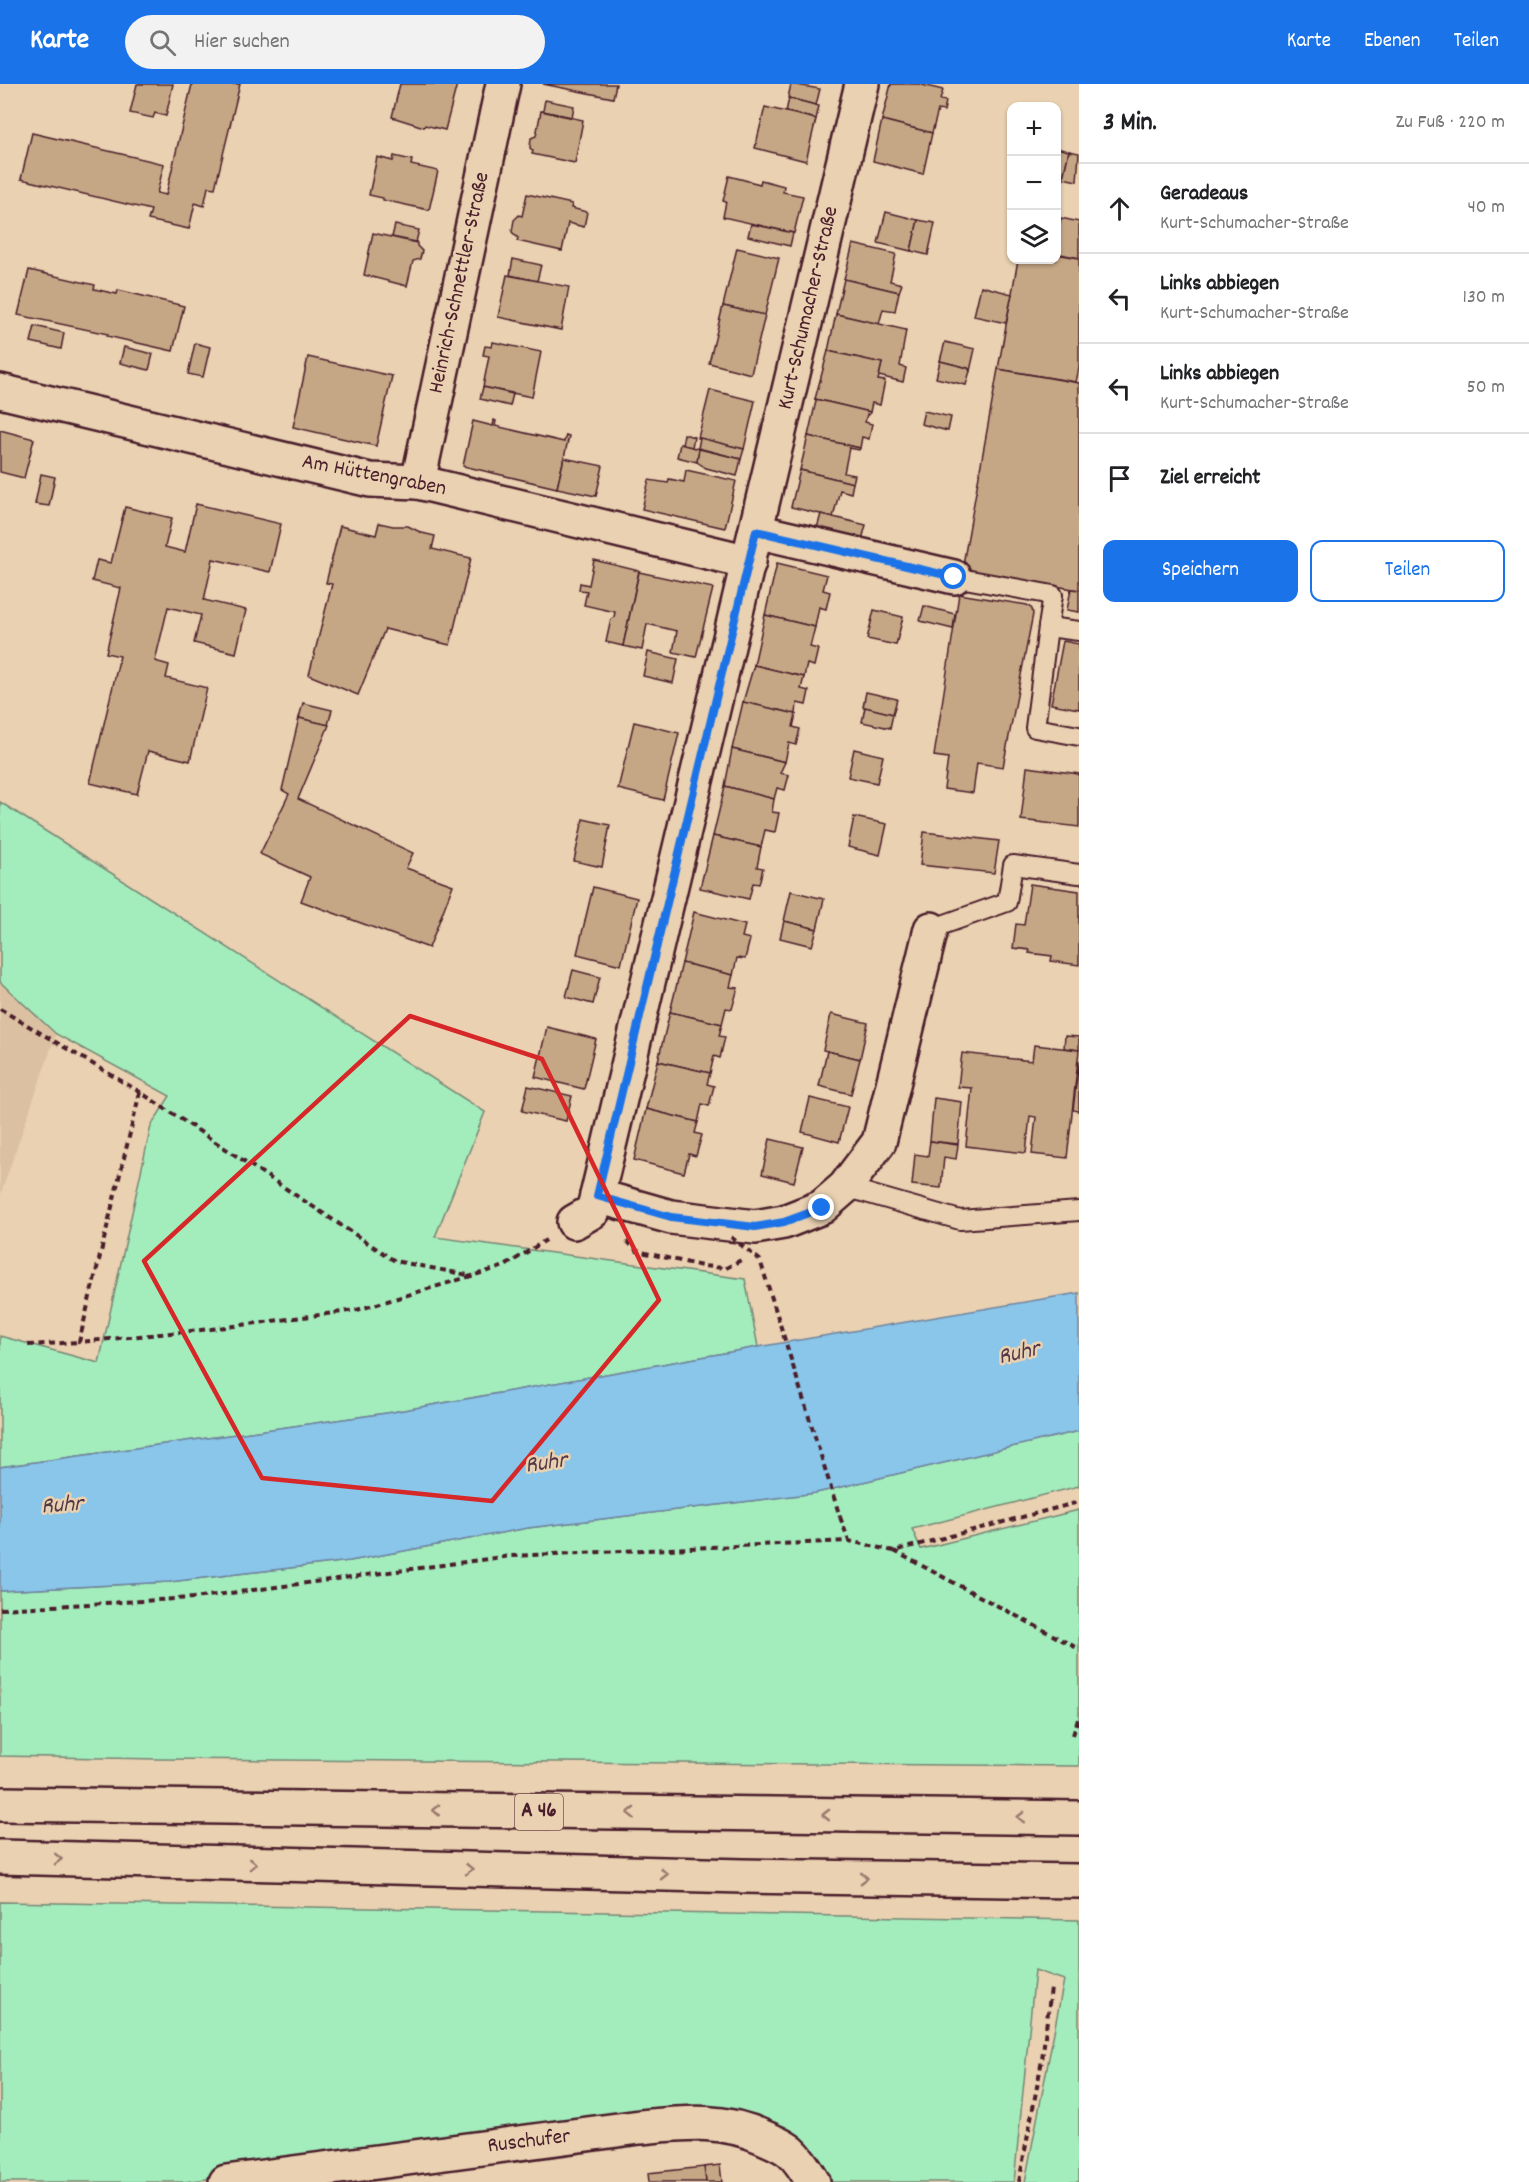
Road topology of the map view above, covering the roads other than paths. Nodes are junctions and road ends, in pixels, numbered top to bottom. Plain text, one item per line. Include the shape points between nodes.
1 (503, 84) edge
2 (862, 84) edge
3 (0, 391) edge
4 (418, 482) junction
5 (756, 531) junction
6 (748, 562) junction
7 (954, 577) joint
8 (1048, 627) junction
9 (1079, 631) edge
10 (1079, 736) edge
11 (1079, 874) edge
12 (931, 929) joint
13 (845, 1187) junction
14 (597, 1196) junction
15 (1079, 1211) edge
16 (574, 1222) road end
17 (0, 1804) edge
18 (1079, 1818) edge
19 (0, 1857) edge
20 (1079, 1881) edge
21 (226, 2182) edge
22 (813, 2182) edge

1 - 4 main road, Heinrich-Schnettler-Straße
2 - 5 main road, Kurt-Schumacher-Straße
3 - 4 main road, Am Hüttengraben via 370,480
4 - 6 main road, Am Hüttengraben
5 - 6 main road, Kurt-Schumacher-Straße
5 - 7 main road
6 - 14 main road, Kurt-Schumacher-Straße
7 - 8 lane via 1053,595
8 - 9 lane
8 - 10 lane via 1035,728
11 - 12 lane via 1013,865 1007,902
12 - 13 main road via 879,1142
13 - 14 main road via 822,1208 784,1222 755,1227 671,1217
13 - 15 lane via 960,1220
14 - 16 main road, Kurt-Schumacher-Straße via 593,1211
18 -> 17 main road, A 46
19 -> 20 main road
21 - 22 main road, Ruschufer via 640,2127 702,2123 719,2123 775,2142 791,2153

